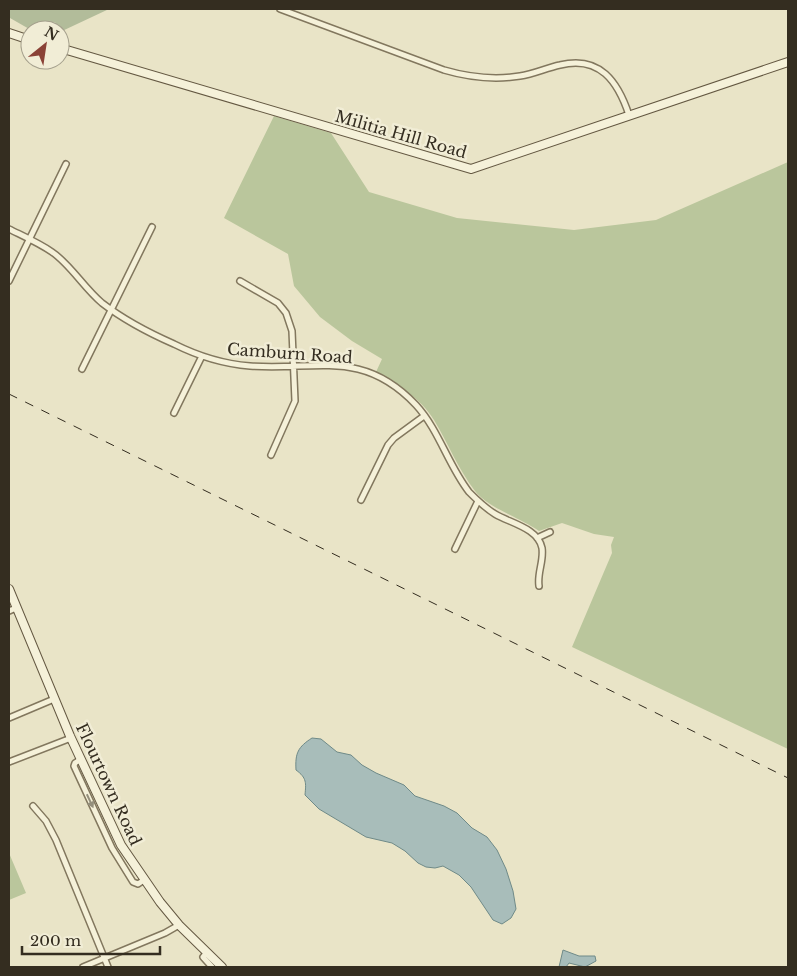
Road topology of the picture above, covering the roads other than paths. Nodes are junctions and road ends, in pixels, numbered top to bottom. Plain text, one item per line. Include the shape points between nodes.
1 (280, 9) edge
2 (70, 51) edge
3 (788, 62) edge
4 (629, 115) junction
5 (66, 164) dead end
6 (152, 227) dead end
7 (9, 229) edge
8 (29, 239) junction
9 (9, 280) edge
10 (240, 281) dead end
11 (112, 310) junction
12 (202, 356) junction
13 (294, 366) junction
14 (82, 369) dead end
15 (174, 413) dead end
16 (424, 416) junction
17 (271, 456) dead end
18 (360, 500) dead end
19 (478, 501) junction
20 (550, 532) dead end
21 (537, 538) junction
22 (455, 549) dead end
23 (539, 586) dead end
24 (9, 589) edge
25 (12, 609) edge
26 (54, 699) junction
27 (9, 718) edge
28 (71, 738) junction
29 (9, 762) edge
30 (33, 806) dead end
31 (179, 925) junction
32 (207, 952) junction
33 (105, 958) junction
34 (83, 967) edge
35 (108, 967) edge
36 (212, 967) edge
37 (222, 967) edge

1 - 4 street via 465,75 509,78 566,64 588,65 604,72 614,82
2 - 4 street, Militia Hill Road via 471,169
3 - 4 street, Militia Hill Road
5 - 8 street
6 - 11 street
7 - 8 street, Camburn Road
8 - 9 street
8 - 11 street, Camburn Road via 52,252
10 - 13 street via 274,300 286,314 294,338
11 - 12 street, Camburn Road via 157,336
11 - 14 street
12 - 13 street, Camburn Road via 248,366
12 - 15 street
13 - 16 street, Camburn Road via 338,365 369,373 392,385
13 - 17 street via 295,401
16 - 18 street via 388,445
16 - 19 street, Camburn Road via 462,481
19 - 21 street, Camburn Road
19 - 22 street
20 - 21 street
21 - 23 street via 542,550
24 - 25 street, Flourtown Road
25 - 26 street, Flourtown Road
26 - 27 street
26 - 28 street, Flourtown Road
28 - 29 street
28 - 31 street, Flourtown Road via 121,845
30 - 33 street via 56,840
31 - 32 street, Flourtown Road
31 - 33 street
32 - 36 street via 203,957
32 - 37 street, Flourtown Road
33 - 34 street
33 - 35 street

